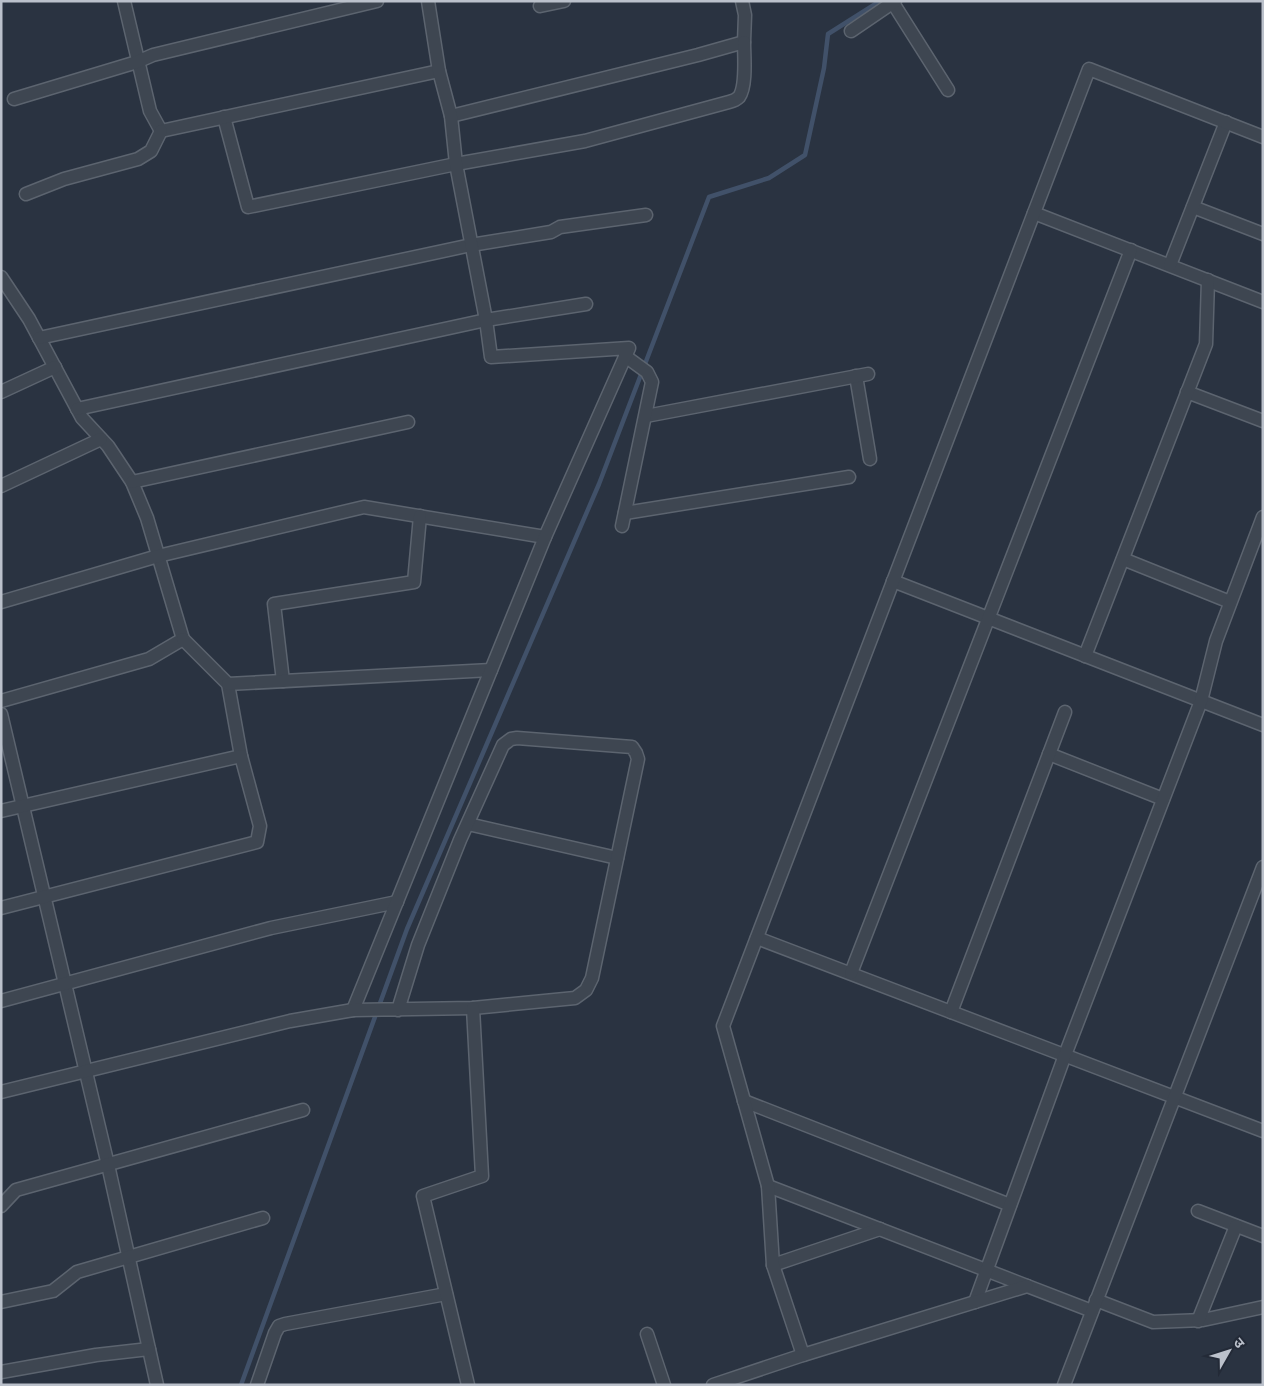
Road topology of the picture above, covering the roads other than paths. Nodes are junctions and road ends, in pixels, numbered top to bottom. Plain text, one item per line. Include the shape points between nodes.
1 (124, 1) edge
2 (377, 1) edge
3 (428, 1) edge
4 (564, 1) edge
5 (742, 1) edge
6 (894, 2) edge
7 (540, 6) dead end
8 (851, 31) dead end
9 (744, 42) junction
10 (137, 62) junction
11 (439, 71) junction
12 (948, 90) dead end
13 (14, 99) dead end
14 (451, 116) junction
15 (224, 117) junction
16 (1226, 122) junction
17 (161, 131) junction
18 (1263, 137) edge
19 (456, 164) junction
20 (26, 194) dead end
21 (1193, 207) junction
22 (1034, 212) junction
23 (646, 215) dead end
24 (1263, 234) edge
25 (471, 245) junction
26 (1131, 250) junction
27 (1170, 265) junction
28 (1, 277) edge
29 (1208, 280) junction
30 (1263, 302) edge
31 (586, 304) dead end
32 (486, 320) junction
33 (39, 338) junction
34 (625, 356) junction
35 (55, 367) junction
36 (1, 392) edge
37 (1188, 392) junction
38 (77, 409) junction
39 (646, 416) junction
40 (1263, 421) edge
41 (408, 422) dead end
42 (102, 439) junction
43 (870, 459) dead end
44 (849, 478) dead end
45 (132, 482) junction
46 (1, 486) edge
47 (420, 516) junction
48 (1263, 516) edge
49 (545, 537) junction
50 (158, 556) junction
51 (1123, 559) junction
52 (893, 581) junction
53 (1, 602) edge
54 (1230, 602) junction
55 (989, 619) junction
56 (183, 639) junction
57 (1086, 656) junction
58 (492, 670) junction
59 (283, 681) junction
60 (228, 684) junction
61 (1, 701) edge
62 (1201, 701) junction
63 (1065, 712) dead end
64 (1, 714) edge
65 (1263, 725) edge
66 (1049, 754) junction
67 (241, 756) junction
68 (1163, 799) junction
69 (23, 806) junction
70 (1, 811) edge
71 (468, 824) junction
72 (617, 858) junction
73 (1263, 867) edge
74 (44, 897) junction
75 (397, 902) junction
76 (1, 908) edge
77 (757, 938) junction
78 (851, 973) junction
79 (65, 983) junction
80 (1, 1001) edge
81 (473, 1008) junction
82 (353, 1010) junction
83 (393, 1010) junction
84 (951, 1012) junction
85 (1065, 1055) junction
86 (85, 1073) junction
87 (1, 1092) edge
88 (1174, 1097) junction
89 (744, 1101) junction
90 (303, 1110) dead end
91 (1263, 1131) edge
92 (108, 1165) junction
93 (768, 1186) junction
94 (1010, 1205) junction
95 (1, 1206) edge
96 (1198, 1211) dead end
97 (263, 1218) dead end
98 (1236, 1226) junction
99 (880, 1229) junction
100 (1263, 1236) edge
101 (128, 1256) junction
102 (773, 1265) junction
103 (986, 1270) junction
104 (1027, 1286) junction
105 (446, 1294) junction
106 (1, 1302) edge
107 (975, 1302) junction
108 (1094, 1306) junction
109 (1263, 1307) edge
110 (1198, 1321) junction
111 (647, 1334) dead end
112 (149, 1349) junction
113 (802, 1354) junction
114 (1, 1372) edge
115 (157, 1385) edge
116 (257, 1385) edge
117 (468, 1385) edge
118 (664, 1385) edge
119 (712, 1385) edge
120 (1064, 1385) edge

1 - 10 street
2 - 10 street via 153,55
3 - 11 street
4 - 7 street
5 - 9 street
6 - 8 street
6 - 12 street
9 - 14 street
9 - 19 street via 743,82 737,99 585,141
10 - 13 street
10 - 17 street via 150,111
11 - 14 street
11 - 15 street
14 - 19 street
15 - 17 street
15 - 19 street via 248,207
16 - 18 street
16 - 21 street
16 - 22 street via 1089,69
17 - 20 street via 151,151 138,159 64,179
19 - 25 street
21 - 24 street
21 - 27 street
22 - 26 street
22 - 52 street
23 - 25 street via 560,227 551,232
25 - 32 street
25 - 33 street
26 - 27 street
26 - 55 street
27 - 29 street
28 - 33 street
29 - 30 street
29 - 37 street via 1206,344
31 - 32 street
32 - 34 street via 491,357 629,348
32 - 38 street
33 - 35 street
34 - 39 street via 647,372 652,382
34 - 49 street
35 - 36 street
35 - 38 street
37 - 40 street
37 - 51 street
38 - 42 street
39 - 43 street via 862,375
39 - 44 street via 624,519
41 - 45 street
42 - 45 street
42 - 46 street
45 - 50 street
47 - 49 street
47 - 50 street via 364,507
47 - 59 street via 414,582 274,604
48 - 54 street
49 - 58 street
50 - 53 street
50 - 56 street
51 - 54 street
51 - 57 street
52 - 55 street
52 - 77 street
54 - 62 street
55 - 57 street
55 - 78 street
56 - 60 street
56 - 61 street via 149,659
57 - 62 street
58 - 59 street
58 - 75 street
59 - 60 street
60 - 67 street
62 - 65 street
62 - 68 street
63 - 66 street
64 - 69 street
66 - 68 street
66 - 84 street
67 - 69 street
67 - 74 street via 260,826 257,842
68 - 85 street
69 - 70 street
69 - 74 street
71 - 72 street
71 - 72 street via 503,745 511,739 632,747 638,759
71 - 83 street
72 - 81 street via 592,978 586,990 575,998
73 - 88 street
74 - 76 street
74 - 79 street
75 - 79 street via 271,928
75 - 82 street
77 - 78 street
77 - 89 street via 723,1026
78 - 84 street
79 - 80 street
79 - 86 street
81 - 83 street
81 - 105 street via 482,1176 423,1196
82 - 83 street
82 - 86 street via 290,1021
84 - 85 street
85 - 88 street
85 - 94 street
86 - 87 street
86 - 92 street
88 - 91 street
88 - 108 street
89 - 93 street
89 - 94 street
90 - 92 street
92 - 95 street via 16,1190
92 - 101 street
93 - 99 street
93 - 102 street
94 - 103 street
96 - 98 street
97 - 101 street
98 - 100 street
98 - 110 street
99 - 102 street
99 - 103 street
101 - 106 street via 77,1272 53,1291
101 - 112 street
102 - 113 street
103 - 104 street
103 - 107 street
104 - 107 street
104 - 108 street
105 - 116 street via 279,1326
105 - 117 street
107 - 113 street
108 - 110 street via 1153,1322
108 - 120 street
109 - 110 street
111 - 118 street
112 - 114 street
112 - 115 street
113 - 119 street

